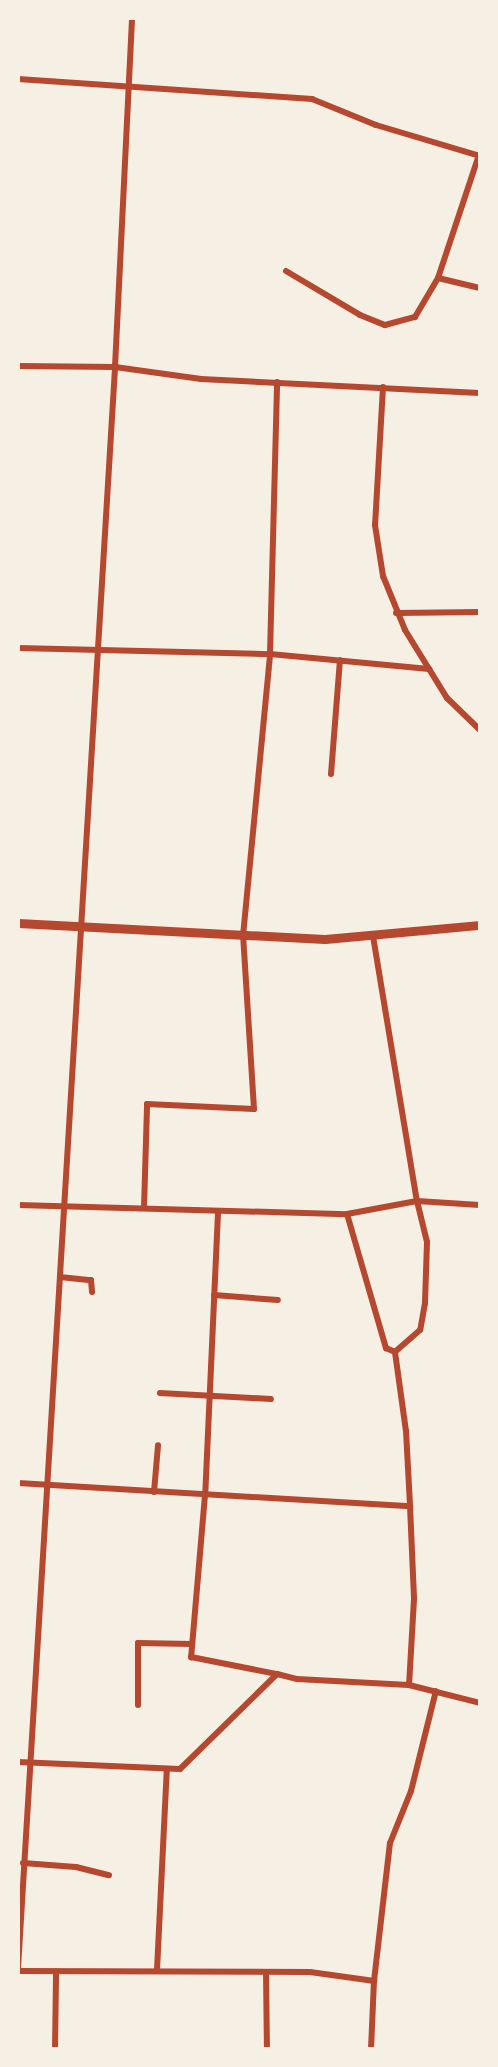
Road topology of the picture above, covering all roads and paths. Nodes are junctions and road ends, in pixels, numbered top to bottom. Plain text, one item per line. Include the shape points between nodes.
1 (132, 18) edge
2 (18, 79) edge
3 (127, 86) junction
4 (480, 155) edge
5 (286, 271) dead end
6 (438, 278) junction
7 (480, 288) edge
8 (18, 366) edge
9 (115, 367) junction
10 (277, 382) junction
11 (383, 387) junction
12 (480, 393) edge
13 (480, 612) edge
14 (396, 613) junction
15 (98, 647) junction
16 (18, 648) edge
17 (270, 654) junction
18 (340, 660) junction
19 (429, 669) junction
20 (480, 730) edge
21 (331, 774) dead end
22 (18, 923) edge
23 (480, 925) edge
24 (79, 927) junction
25 (243, 936) junction
26 (374, 936) junction
27 (417, 1201) junction
28 (18, 1205) edge
29 (480, 1205) edge
30 (64, 1208) junction
31 (144, 1208) junction
32 (218, 1213) junction
33 (347, 1214) junction
34 (60, 1277) junction
35 (92, 1292) dead end
36 (214, 1295) junction
37 (278, 1300) dead end
38 (395, 1352) junction
39 (160, 1394) dead end
40 (209, 1396) junction
41 (271, 1399) dead end
42 (158, 1445) dead end
43 (18, 1483) edge
44 (45, 1485) junction
45 (154, 1492) junction
46 (205, 1495) junction
47 (410, 1506) junction
48 (192, 1644) junction
49 (277, 1674) junction
50 (409, 1685) junction
51 (436, 1691) junction
52 (480, 1703) edge
53 (138, 1705) dead end
54 (18, 1761) edge
55 (29, 1762) junction
56 (167, 1769) junction
57 (23, 1863) junction
58 (109, 1875) dead end
59 (18, 1969) edge
60 (157, 1970) junction
61 (266, 1972) junction
62 (56, 1973) junction
63 (374, 1980) junction
64 (56, 2049) edge
65 (267, 2049) edge
66 (371, 2049) edge

1 - 3 street
2 - 3 street
3 - 4 street via 312,99 376,125
3 - 9 street
4 - 6 street
5 - 6 street via 360,315 385,325 415,317
6 - 7 street
8 - 9 street
9 - 10 street via 201,379
9 - 15 street
10 - 11 street
10 - 17 street
11 - 12 street
11 - 14 street via 375,525 381,568
13 - 14 street
14 - 19 street
15 - 16 street via 48,651
15 - 17 street
15 - 24 street
17 - 18 street
17 - 25 street
18 - 19 street
18 - 21 street
19 - 20 street via 447,698
22 - 24 street
23 - 26 street
24 - 25 street
24 - 30 street
25 - 26 street
25 - 31 street via 254,1109 147,1104
26 - 27 street
27 - 29 street
27 - 33 street
27 - 38 street via 427,1242 426,1303 420,1330
28 - 30 street
30 - 31 street
30 - 34 street
31 - 32 street
32 - 33 street
32 - 36 street
33 - 38 street via 386,1348
34 - 35 street via 91,1280
34 - 44 street
36 - 37 street
36 - 40 street
38 - 47 street via 406,1431
39 - 40 street
40 - 41 street
40 - 46 street
42 - 45 street
43 - 44 street
44 - 45 street
44 - 55 street
45 - 46 street
46 - 47 street
46 - 48 street
47 - 50 street via 414,1599
48 - 49 street via 190,1657
48 - 53 street via 138,1643
49 - 50 street via 297,1679
49 - 56 street via 191,1761 180,1769
50 - 51 street
51 - 52 street
51 - 63 street via 411,1791 390,1843
54 - 55 street
55 - 56 street
55 - 57 street
56 - 60 street
57 - 58 street via 76,1867
57 - 59 street
59 - 62 street
60 - 61 street
60 - 62 street
61 - 63 street via 310,1972
61 - 65 street
62 - 64 street
63 - 66 street

